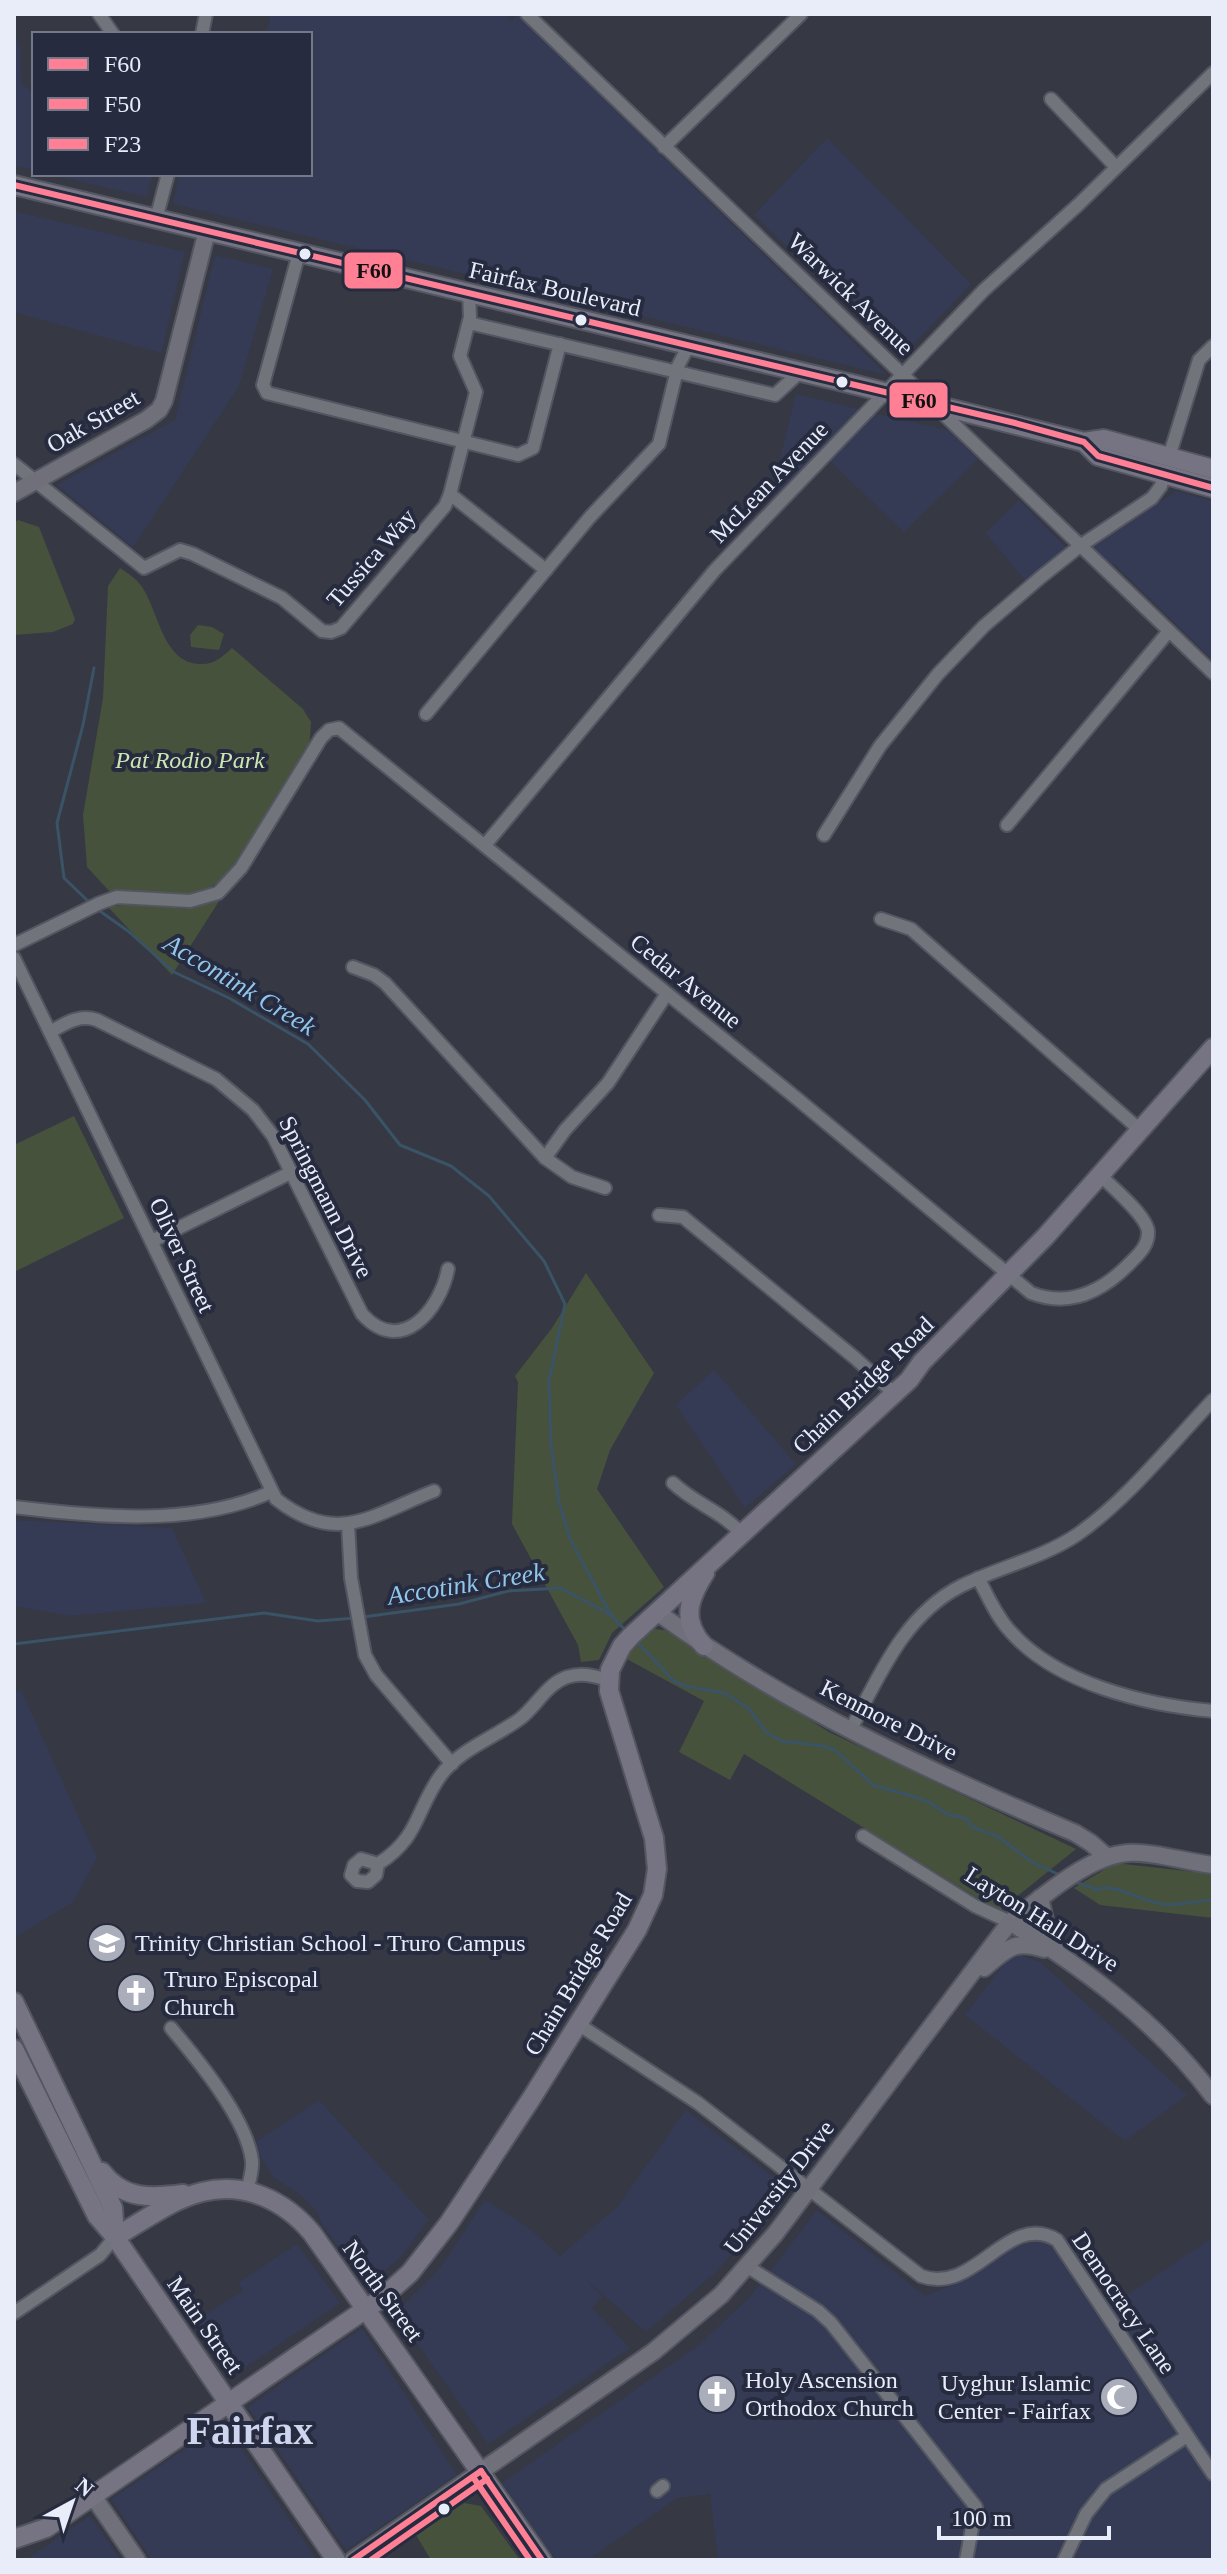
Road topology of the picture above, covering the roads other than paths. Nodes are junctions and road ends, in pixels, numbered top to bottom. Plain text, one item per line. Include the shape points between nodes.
1 (99, 14) edge
2 (527, 14) edge
3 (801, 14) edge
4 (112, 32) edge
5 (1213, 73) edge
6 (1051, 99) dead end
7 (664, 147) junction
8 (1116, 167) junction
9 (167, 176) edge
10 (14, 185) edge
11 (156, 219) junction
12 (207, 231) junction
13 (299, 253) junction
14 (469, 293) junction
15 (469, 323) junction
16 (560, 344) junction
17 (689, 345) junction
18 (1213, 346) edge
19 (801, 371) junction
20 (677, 372) junction
21 (902, 374) junction
22 (886, 392) junction
23 (930, 403) junction
24 (463, 441) junction
25 (14, 464) edge
26 (1166, 466) junction
27 (1213, 469) edge
28 (35, 481) junction
29 (1213, 488) edge
30 (14, 493) edge
31 (450, 494) junction
32 (1080, 546) junction
33 (546, 570) junction
34 (1169, 631) junction
35 (1213, 673) edge
36 (426, 714) dead end
37 (1007, 825) dead end
38 (824, 835) dead end
39 (485, 845) junction
40 (881, 919) dead end
41 (14, 945) edge
42 (14, 958) edge
43 (353, 967) dead end
44 (666, 995) junction
45 (50, 1032) junction
46 (1213, 1048) edge
47 (1140, 1130) junction
48 (545, 1158) junction
49 (292, 1172) junction
50 (1100, 1175) junction
51 (605, 1188) dead end
52 (659, 1215) dead end
53 (152, 1241) junction
54 (448, 1269) dead end
55 (1010, 1275) junction
56 (895, 1394) junction
57 (1213, 1400) edge
58 (673, 1483) dead end
59 (434, 1491) dead end
60 (271, 1492) junction
61 (14, 1507) edge
62 (348, 1524) junction
63 (741, 1533) junction
64 (719, 1553) junction
65 (978, 1578) junction
66 (650, 1617) junction
67 (704, 1646) junction
68 (609, 1680) junction
69 (1213, 1711) edge
70 (851, 1729) junction
71 (452, 1764) junction
72 (863, 1836) dead end
73 (1107, 1857) junction
74 (378, 1864) dead end
75 (1213, 1865) edge
76 (1043, 1896) junction
77 (1010, 1922) junction
78 (1057, 1953) junction
79 (964, 1985) junction
80 (14, 2002) edge
81 (578, 2024) junction
82 (171, 2028) dead end
83 (14, 2049) edge
84 (1213, 2096) edge
85 (86, 2150) junction
86 (807, 2189) junction
87 (202, 2192) junction
88 (247, 2192) junction
89 (115, 2237) junction
90 (748, 2267) junction
91 (366, 2308) junction
92 (14, 2313) edge
93 (229, 2402) junction
94 (1187, 2436) junction
95 (481, 2471) junction
96 (1213, 2474) edge
97 (93, 2496) junction
98 (14, 2539) edge
99 (539, 2555) edge
100 (137, 2560) edge
101 (336, 2560) edge
102 (353, 2560) edge
103 (966, 2560) edge
104 (1064, 2560) edge

1 - 4 street
2 - 7 street, Warwick Avenue
3 - 7 street
5 - 8 street, McLean Avenue
6 - 8 street
7 - 21 street, Warwick Avenue
8 - 21 street, McLean Avenue
9 - 11 street
10 - 11 main road, Fairfax Boulevard
11 - 12 main road, Fairfax Boulevard
12 - 13 main road, Fairfax Boulevard
12 - 28 street, Oak Street via 160,408
13 - 14 main road, Fairfax Boulevard
13 - 24 street via 264,390
14 - 15 street, Tussica Way
14 - 17 main road, Fairfax Boulevard
15 - 16 street
15 - 24 street, Tussica Way via 460,356 476,392
16 - 20 street
16 - 24 street via 533,448 518,455
17 - 19 main road, Fairfax Boulevard
17 - 20 street
18 - 26 street via 1199,360
19 - 20 street via 775,395
19 - 22 main road, Fairfax Boulevard
20 - 33 street via 659,444
21 - 22 street, McLean Avenue
21 - 23 street, Warwick Avenue
22 - 23 main road, Fairfax Boulevard
22 - 39 street, McLean Avenue via 683,605
23 - 26 main road, Fairfax Boulevard via 1084,442 1104,439
23 - 32 street, Warwick Avenue
24 - 31 street, Tussica Way
25 - 28 street
26 - 27 main road, Fairfax Boulevard
26 - 29 main road, Fairfax Boulevard
26 - 32 street via 1152,498
28 - 30 street, Oak Street
28 - 31 street, Tussica Way via 133,561 148,568 180,550 193,554 282,598 322,631 331,632 341,628 380,583
31 - 33 street
32 - 34 street, Warwick Avenue
32 - 38 street via 990,620 938,674 880,746
33 - 36 street
34 - 35 street, Warwick Avenue
34 - 37 street
39 - 41 street, Cedar Avenue via 345,731 332,729 321,738 241,868 218,893 190,901 117,897
39 - 44 street, Cedar Avenue
40 - 47 street via 911,929
42 - 45 street, Oliver Street
43 - 48 street via 385,983
44 - 48 street via 608,1083
44 - 55 street, Cedar Avenue
45 - 49 street, Springmann Drive via 73,1019 90,1018 216,1079 259,1116
45 - 53 street, Oliver Street
46 - 47 main road, Chain Bridge Road
47 - 50 main road, Chain Bridge Road
48 - 51 street via 572,1177
49 - 53 street
49 - 54 street, Springmann Drive via 362,1314 379,1328 401,1330 424,1317 444,1290
50 - 55 main road, Chain Bridge Road
50 - 55 street, Cedar Avenue via 1146,1225 1147,1242 1140,1253 1105,1286 1054,1300 1031,1293
52 - 56 street via 683,1217
53 - 60 street, Oliver Street
55 - 56 main road, Chain Bridge Road
56 - 63 main road, Chain Bridge Road
57 - 65 street via 1092,1524 1042,1553
58 - 63 street
59 - 62 street
60 - 61 street via 205,1510 145,1516
60 - 62 street, Oliver Street via 304,1519
62 - 71 street via 365,1655
63 - 64 main road, Chain Bridge Road
64 - 66 main road, Chain Bridge Road
64 - 67 main road via 689,1614 690,1628
65 - 69 street via 1012,1634 1061,1670 1132,1698
65 - 70 street via 938,1601 908,1630
66 - 67 street, Kenmore Drive
66 - 68 main road, Chain Bridge Road via 622,1646
67 - 70 street, Kenmore Drive
68 - 71 street via 584,1674 564,1678 521,1718
68 - 81 main road, Chain Bridge Road via 612,1708 654,1838 656,1883 646,1911
70 - 73 street, Kenmore Drive via 1075,1833
71 - 74 street via 434,1785 411,1834
72 - 77 street, Layton Hall Drive
73 - 75 street, University Drive via 1129,1853
73 - 76 street, University Drive
76 - 77 street, University Drive
76 - 78 street
77 - 78 street, Layton Hall Drive
77 - 79 street, University Drive
78 - 79 street via 1026,1943 1010,1947
78 - 84 street, Layton Hall Drive via 1146,2019
79 - 86 street, University Drive
80 - 85 main road, Main Street
81 - 86 street, Democracy Lane via 698,2103
81 - 91 main road, Chain Bridge Road via 430,2249 410,2273
82 - 88 street via 204,2066 244,2133 252,2163
83 - 89 main road, Main Street via 97,2216
85 - 87 main road via 108,2180 136,2195 159,2198
85 - 89 main road, Main Street via 113,2208
86 - 90 street, University Drive
86 - 94 street, Democracy Lane via 931,2279 951,2278 1022,2234 1043,2232 1057,2240
87 - 88 main road, North Street
87 - 89 main road, North Street
88 - 91 main road, North Street via 290,2210
89 - 92 street via 100,2255
89 - 93 main road, Main Street
90 - 95 street, University Drive via 653,2352
90 - 103 street via 831,2323 976,2507
91 - 93 main road, Chain Bridge Road
91 - 95 main road, North Street
93 - 97 main road, Chain Bridge Road
93 - 101 main road, Main Street
94 - 96 street, Democracy Lane
94 - 104 street via 1106,2489 1086,2514
95 - 99 main road, North Street
95 - 102 street, University Drive
97 - 98 main road, Chain Bridge Road via 46,2528
97 - 100 street

